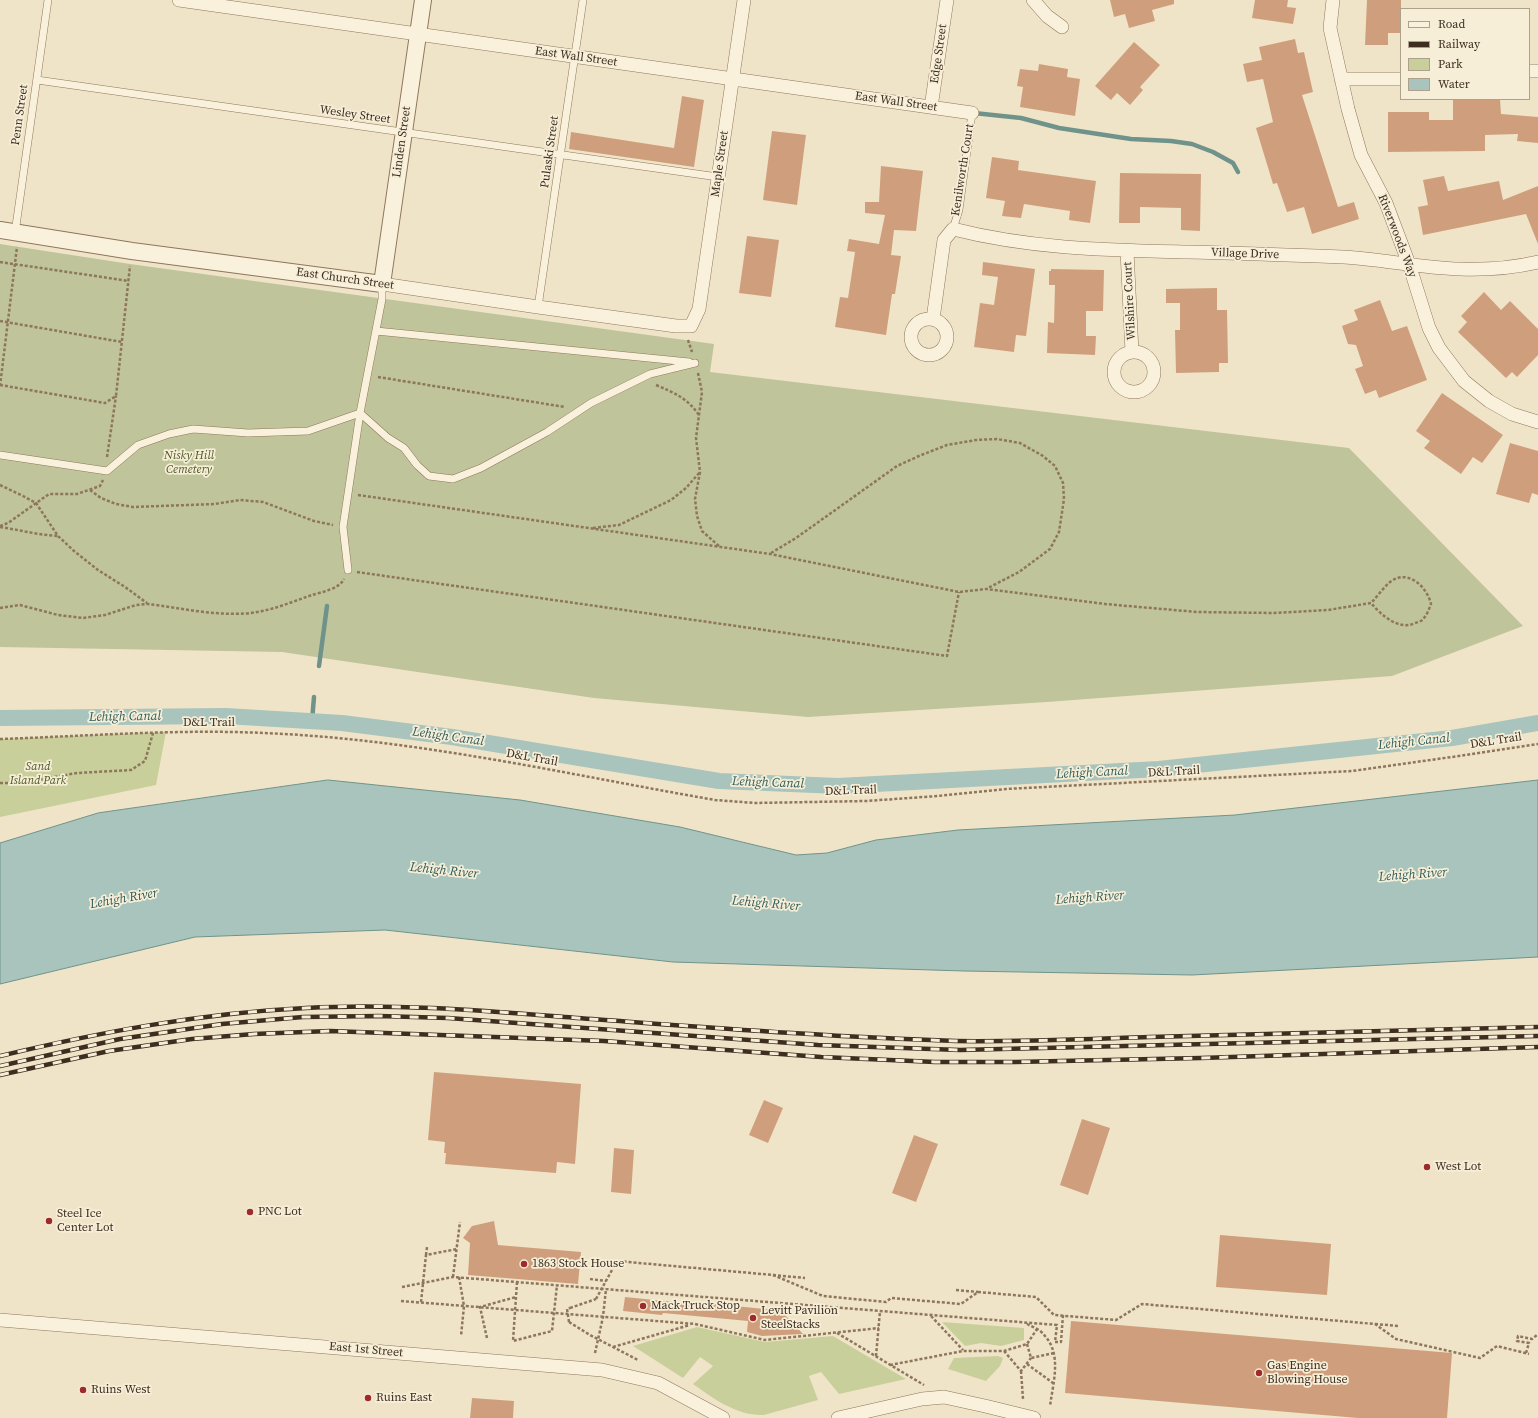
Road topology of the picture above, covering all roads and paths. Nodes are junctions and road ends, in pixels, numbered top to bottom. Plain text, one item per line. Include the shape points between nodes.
1 (48, 0) edge
2 (179, 0) edge
3 (423, 0) edge
4 (583, 0) edge
5 (744, 0) edge
6 (947, 0) edge
7 (1033, 0) edge
8 (1333, 0) edge
9 (1062, 27) dead end
10 (418, 34) junction
11 (574, 57) junction
12 (732, 78) junction
13 (1341, 79) junction
14 (1400, 79) edge
15 (37, 80) junction
16 (931, 107) junction
17 (972, 113) joint
18 (404, 133) junction
19 (561, 154) junction
20 (718, 177) junction
21 (953, 229) junction
22 (7, 232) edge
23 (132, 251) junction
24 (1128, 251) junction
25 (0, 262) edge
26 (1538, 262) edge
27 (15, 264) junction
28 (1409, 264) junction
29 (128, 281) junction
30 (382, 284) junction
31 (538, 307) junction
32 (933, 319) dead end
33 (0, 321) edge
34 (8, 322) junction
35 (691, 326) junction
36 (376, 332) junction
37 (122, 342) junction
38 (1132, 352) dead end
39 (695, 363) junction
40 (368, 376) junction
41 (638, 380) junction
42 (0, 386) edge
43 (116, 396) junction
44 (581, 409) junction
45 (360, 413) junction
46 (699, 415) junction
47 (1538, 422) edge
48 (0, 455) edge
49 (107, 471) junction
50 (700, 472) junction
51 (0, 485) edge
52 (90, 490) junction
53 (348, 493) junction
54 (36, 503) junction
55 (0, 527) edge
56 (343, 527) junction
57 (588, 528) junction
58 (58, 536) junction
59 (720, 547) junction
60 (770, 554) junction
61 (348, 570) junction
62 (986, 589) junction
63 (959, 592) junction
64 (1371, 603) junction
65 (148, 604) junction
66 (0, 608) edge
67 (153, 733) junction
68 (0, 739) edge
69 (1538, 744) edge
70 (0, 783) edge
71 (460, 1222) dead end
72 (427, 1247) dead end
73 (457, 1249) junction
74 (426, 1255) junction
75 (774, 1275) junction
76 (453, 1277) junction
77 (459, 1277) junction
78 (805, 1278) dead end
79 (590, 1279) dead end
80 (606, 1281) junction
81 (517, 1282) junction
82 (424, 1283) junction
83 (557, 1285) junction
84 (402, 1287) dead end
85 (606, 1289) junction
86 (956, 1290) dead end
87 (978, 1292) junction
88 (516, 1297) junction
89 (401, 1301) dead end
90 (421, 1302) junction
91 (464, 1306) junction
92 (480, 1307) junction
93 (515, 1310) junction
94 (880, 1311) junction
95 (554, 1313) junction
96 (931, 1315) junction
97 (603, 1317) junction
98 (1063, 1317) junction
99 (0, 1320) edge
100 (1025, 1323) junction
101 (692, 1324) junction
102 (1375, 1324) junction
103 (1399, 1326) dead end
104 (879, 1328) junction
105 (1037, 1329) junction
106 (837, 1332) junction
107 (1537, 1335) edge
108 (461, 1336) dead end
109 (487, 1338) dead end
110 (598, 1339) junction
111 (1027, 1344) junction
112 (613, 1347) junction
113 (963, 1351) junction
114 (1004, 1351) junction
115 (595, 1352) dead end
116 (1054, 1353) junction
117 (876, 1356) junction
118 (1032, 1358) junction
119 (638, 1360) dead end
120 (1027, 1364) junction
121 (890, 1365) junction
122 (1021, 1371) junction
123 (1054, 1383) junction
124 (944, 1397) junction
125 (1023, 1399) dead end
126 (1050, 1406) dead end
127 (723, 1418) edge
128 (838, 1418) edge
129 (1034, 1418) edge

1 - 15 lane, Penn Street
2 - 10 street, East Wall Street
3 - 10 street, Linden Street
4 - 11 lane, Pulaski Street
5 - 12 street, Maple Street
6 - 16 street, Edge Street
7 - 9 street via 1047,16
8 - 13 street, Riverwoods Way via 1330,28
10 - 11 street, East Wall Street
10 - 18 street, Linden Street
11 - 12 street, East Wall Street
11 - 19 lane, Pulaski Street
12 - 16 street, East Wall Street
12 - 20 street, Maple Street
13 - 14 street
13 - 28 street, Riverwoods Way via 1361,155 1386,203
15 - 18 lane, Wesley Street
15 - 22 lane, Penn Street
16 - 17 street, East Wall Street
17 - 21 lane, Kenilworth Court via 959,210
18 - 19 lane, Wesley Street
18 - 30 street, Linden Street
19 - 20 lane, Wesley Street
19 - 31 lane, Pulaski Street
20 - 35 street, Maple Street via 699,309
21 - 24 street, Village Drive via 1018,243
21 - 32 street, Kenilworth Court via 944,240
22 - 23 street, East Church Street
22 - 27 path via 17,247
23 - 29 path
23 - 30 street, East Church Street
24 - 28 street, Village Drive via 1365,258
24 - 38 street, Wilshire Court
25 - 27 path
26 - 28 street, Village Drive via 1509,268 1479,269
27 - 29 path
27 - 34 path
28 - 47 street, Riverwoods Way via 1429,328 1439,348 1464,381 1489,401 1512,414
29 - 37 path
30 - 31 street, East Church Street
30 - 36 lane
31 - 35 street, East Church Street
33 - 34 path
34 - 37 path
34 - 42 path
35 - 39 path via 688,341
36 - 39 lane
36 - 40 lane
37 - 43 path
39 - 41 lane via 650,374
39 - 46 path via 702,392
40 - 44 path
40 - 45 lane
41 - 44 lane
41 - 46 path via 678,394 691,404
42 - 43 path via 105,403
43 - 49 path
44 - 45 lane via 546,432 481,468 452,479 429,476 404,448 388,438
45 - 49 lane via 308,431 255,433 193,429 169,434 138,445
45 - 53 lane
46 - 50 path via 696,438
48 - 49 lane
49 - 52 path via 100,486
50 - 57 path via 671,500 647,513 619,525
50 - 59 path via 695,499 697,516 702,531
51 - 54 path
52 - 54 path via 77,494 49,494
52 - 56 path via 116,504 134,507 214,504 240,500 264,502 314,521
53 - 56 lane
53 - 57 path
54 - 55 path
54 - 58 path
55 - 58 path via 38,535
56 - 61 lane
57 - 59 path
58 - 65 path via 98,570
59 - 60 path
60 - 62 path via 896,466 947,445 997,439 1020,443 1055,466 1063,483 1064,499 1059,532 1050,549 1019,572
60 - 63 path
61 - 63 path via 947,656
61 - 65 path via 342,582 330,589 256,612 240,614
62 - 63 path
62 - 64 path via 1105,604 1197,612 1274,613 1328,610
64 - 64 path via 1381,614 1402,625 1411,625 1423,619 1431,604 1424,588 1415,580 1404,577 1390,582
65 - 66 path via 83,618 58,615 20,605
67 - 68 path, D&L Trail
67 - 69 path, D&L Trail via 264,733 405,745 715,800 755,803 866,801 1006,789 1352,771
67 - 70 path via 145,761 131,770 77,773 19,783
71 - 73 path
72 - 74 path
73 - 74 path
73 - 76 path
74 - 82 path
75 - 78 path
75 - 80 path, bridge via 617,1261
75 - 87 path, bridge via 823,1296 886,1302 891,1298 961,1304
76 - 77 path
76 - 82 path
77 - 81 path
77 - 91 path
79 - 80 path
80 - 110 path, bridge via 596,1299 567,1309 569,1322
81 - 83 path
81 - 88 path
82 - 84 path
82 - 90 path
83 - 85 path
83 - 95 path
85 - 94 path
85 - 97 path
86 - 87 path
87 - 98 path, bridge via 1036,1297 1054,1315
88 - 92 path
88 - 93 path
89 - 90 path
90 - 91 path
91 - 92 path
91 - 108 path
92 - 93 path
92 - 109 path
93 - 95 path
93 - 95 path via 513,1341 552,1331
94 - 96 path
94 - 104 path
95 - 97 path
96 - 100 path
96 - 113 path
97 - 101 path
97 - 110 path
98 - 100 path via 1061,1342 1055,1342 1057,1325
98 - 102 path, bridge via 1116,1320 1142,1304
99 - 127 street, East 1st Street via 602,1370 658,1383
100 - 105 path
101 - 106 path via 765,1340
101 - 112 path
102 - 103 path
102 - 107 path, bridge via 1396,1339 1480,1358 1497,1346 1528,1353 1529,1343 1517,1341 1518,1336 1532,1339
104 - 106 path
104 - 117 path
105 - 111 path
105 - 116 path via 1045,1335
106 - 117 path
110 - 112 path
110 - 115 path
111 - 114 path
111 - 118 path
112 - 119 path
113 - 114 path
113 - 121 path
114 - 122 path
116 - 118 path
116 - 123 path
117 - 121 path
118 - 120 path
120 - 122 path
120 - 123 path
121 - 124 path
122 - 125 path
123 - 126 path
124 - 128 street via 922,1399
124 - 129 street

